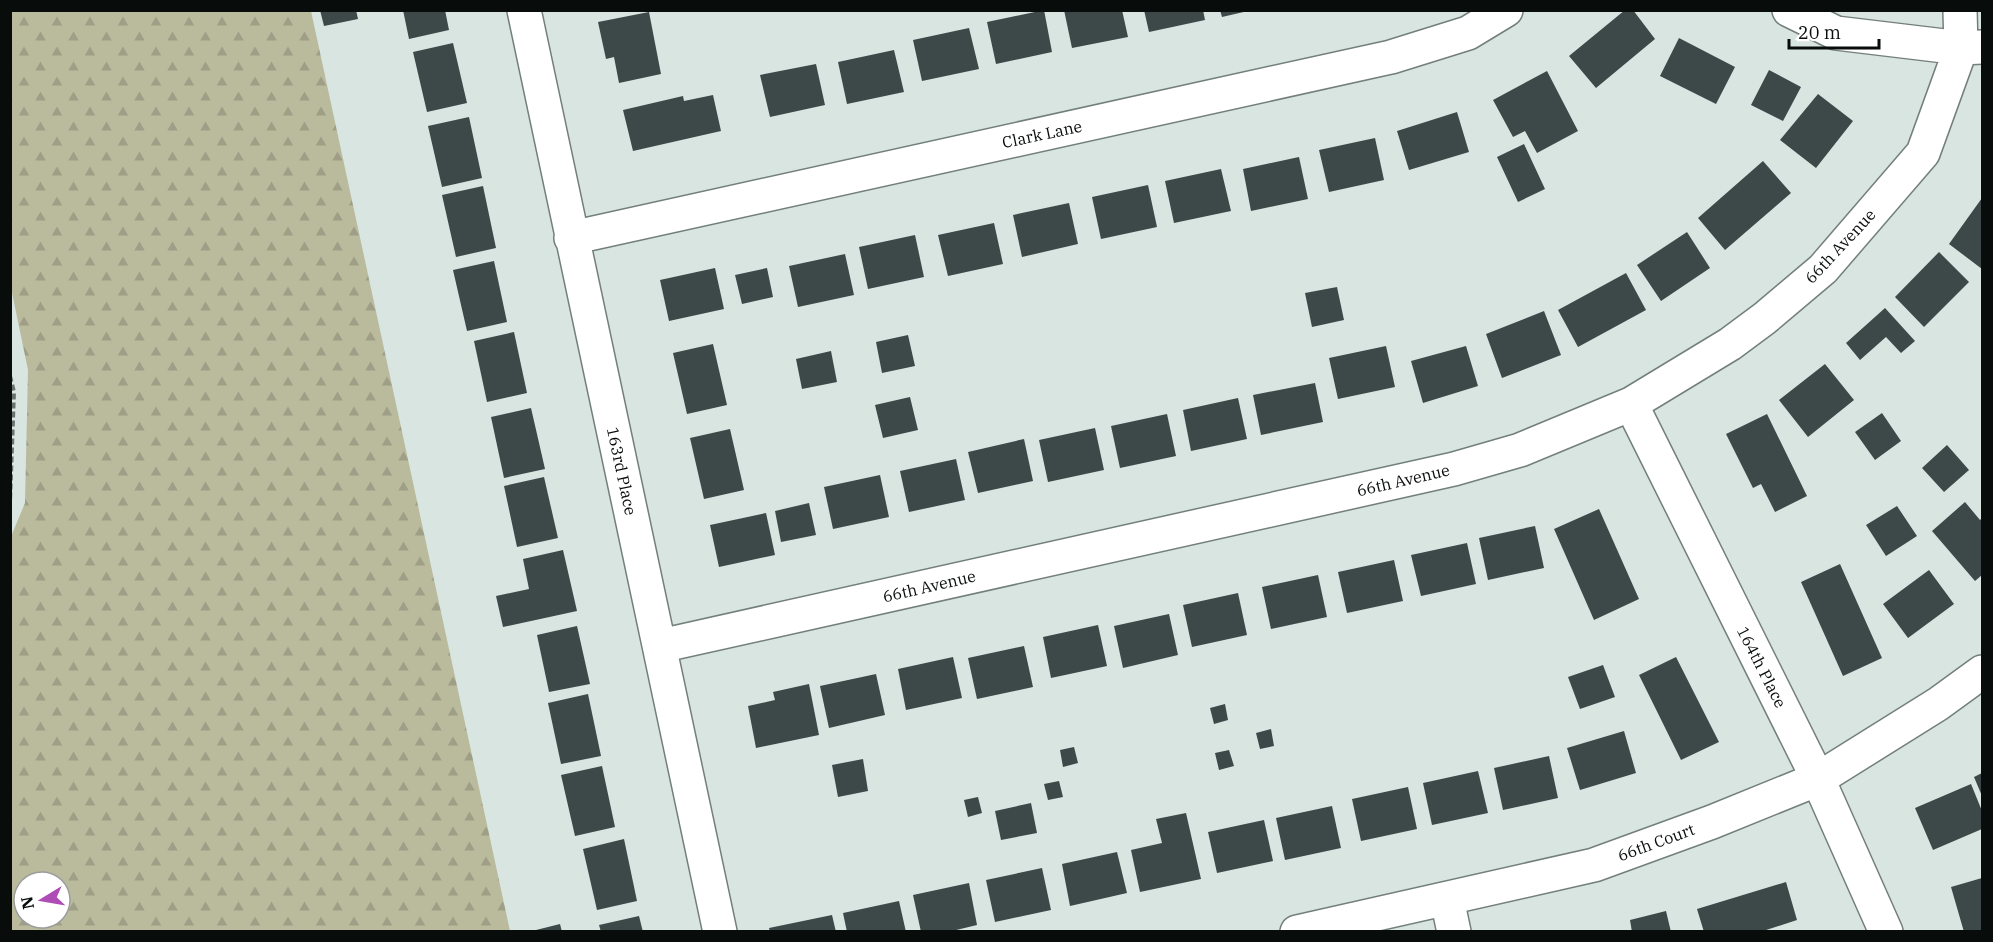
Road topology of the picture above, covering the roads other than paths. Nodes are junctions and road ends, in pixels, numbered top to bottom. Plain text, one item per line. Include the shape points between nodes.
1 (524, 10) edge
2 (1506, 10) edge
3 (1789, 10) edge
4 (1960, 10) edge
5 (1972, 48) edge
6 (571, 238) junction
7 (1631, 405) junction
8 (660, 646) junction
9 (1983, 672) edge
10 (1818, 779) junction
11 (1447, 899) junction
12 (720, 932) edge
13 (1297, 932) edge
14 (1454, 932) edge
15 (1886, 932) edge

1 - 6 street, 163rd Place
2 - 6 street, Clark Lane via 1468,33 1391,57
3 - 5 street via 1836,33
4 - 5 street
5 - 7 street, 66th Avenue via 1923,153 1823,269 1730,344
6 - 8 street, 163rd Place
7 - 8 street, 66th Avenue via 1520,450 1454,469
7 - 10 street, 164th Place
8 - 12 street, 163rd Place
9 - 10 street, 66th Court
10 - 11 street, 66th Court via 1594,865
10 - 15 street, 164th Place
11 - 13 street, 66th Court
11 - 14 street

